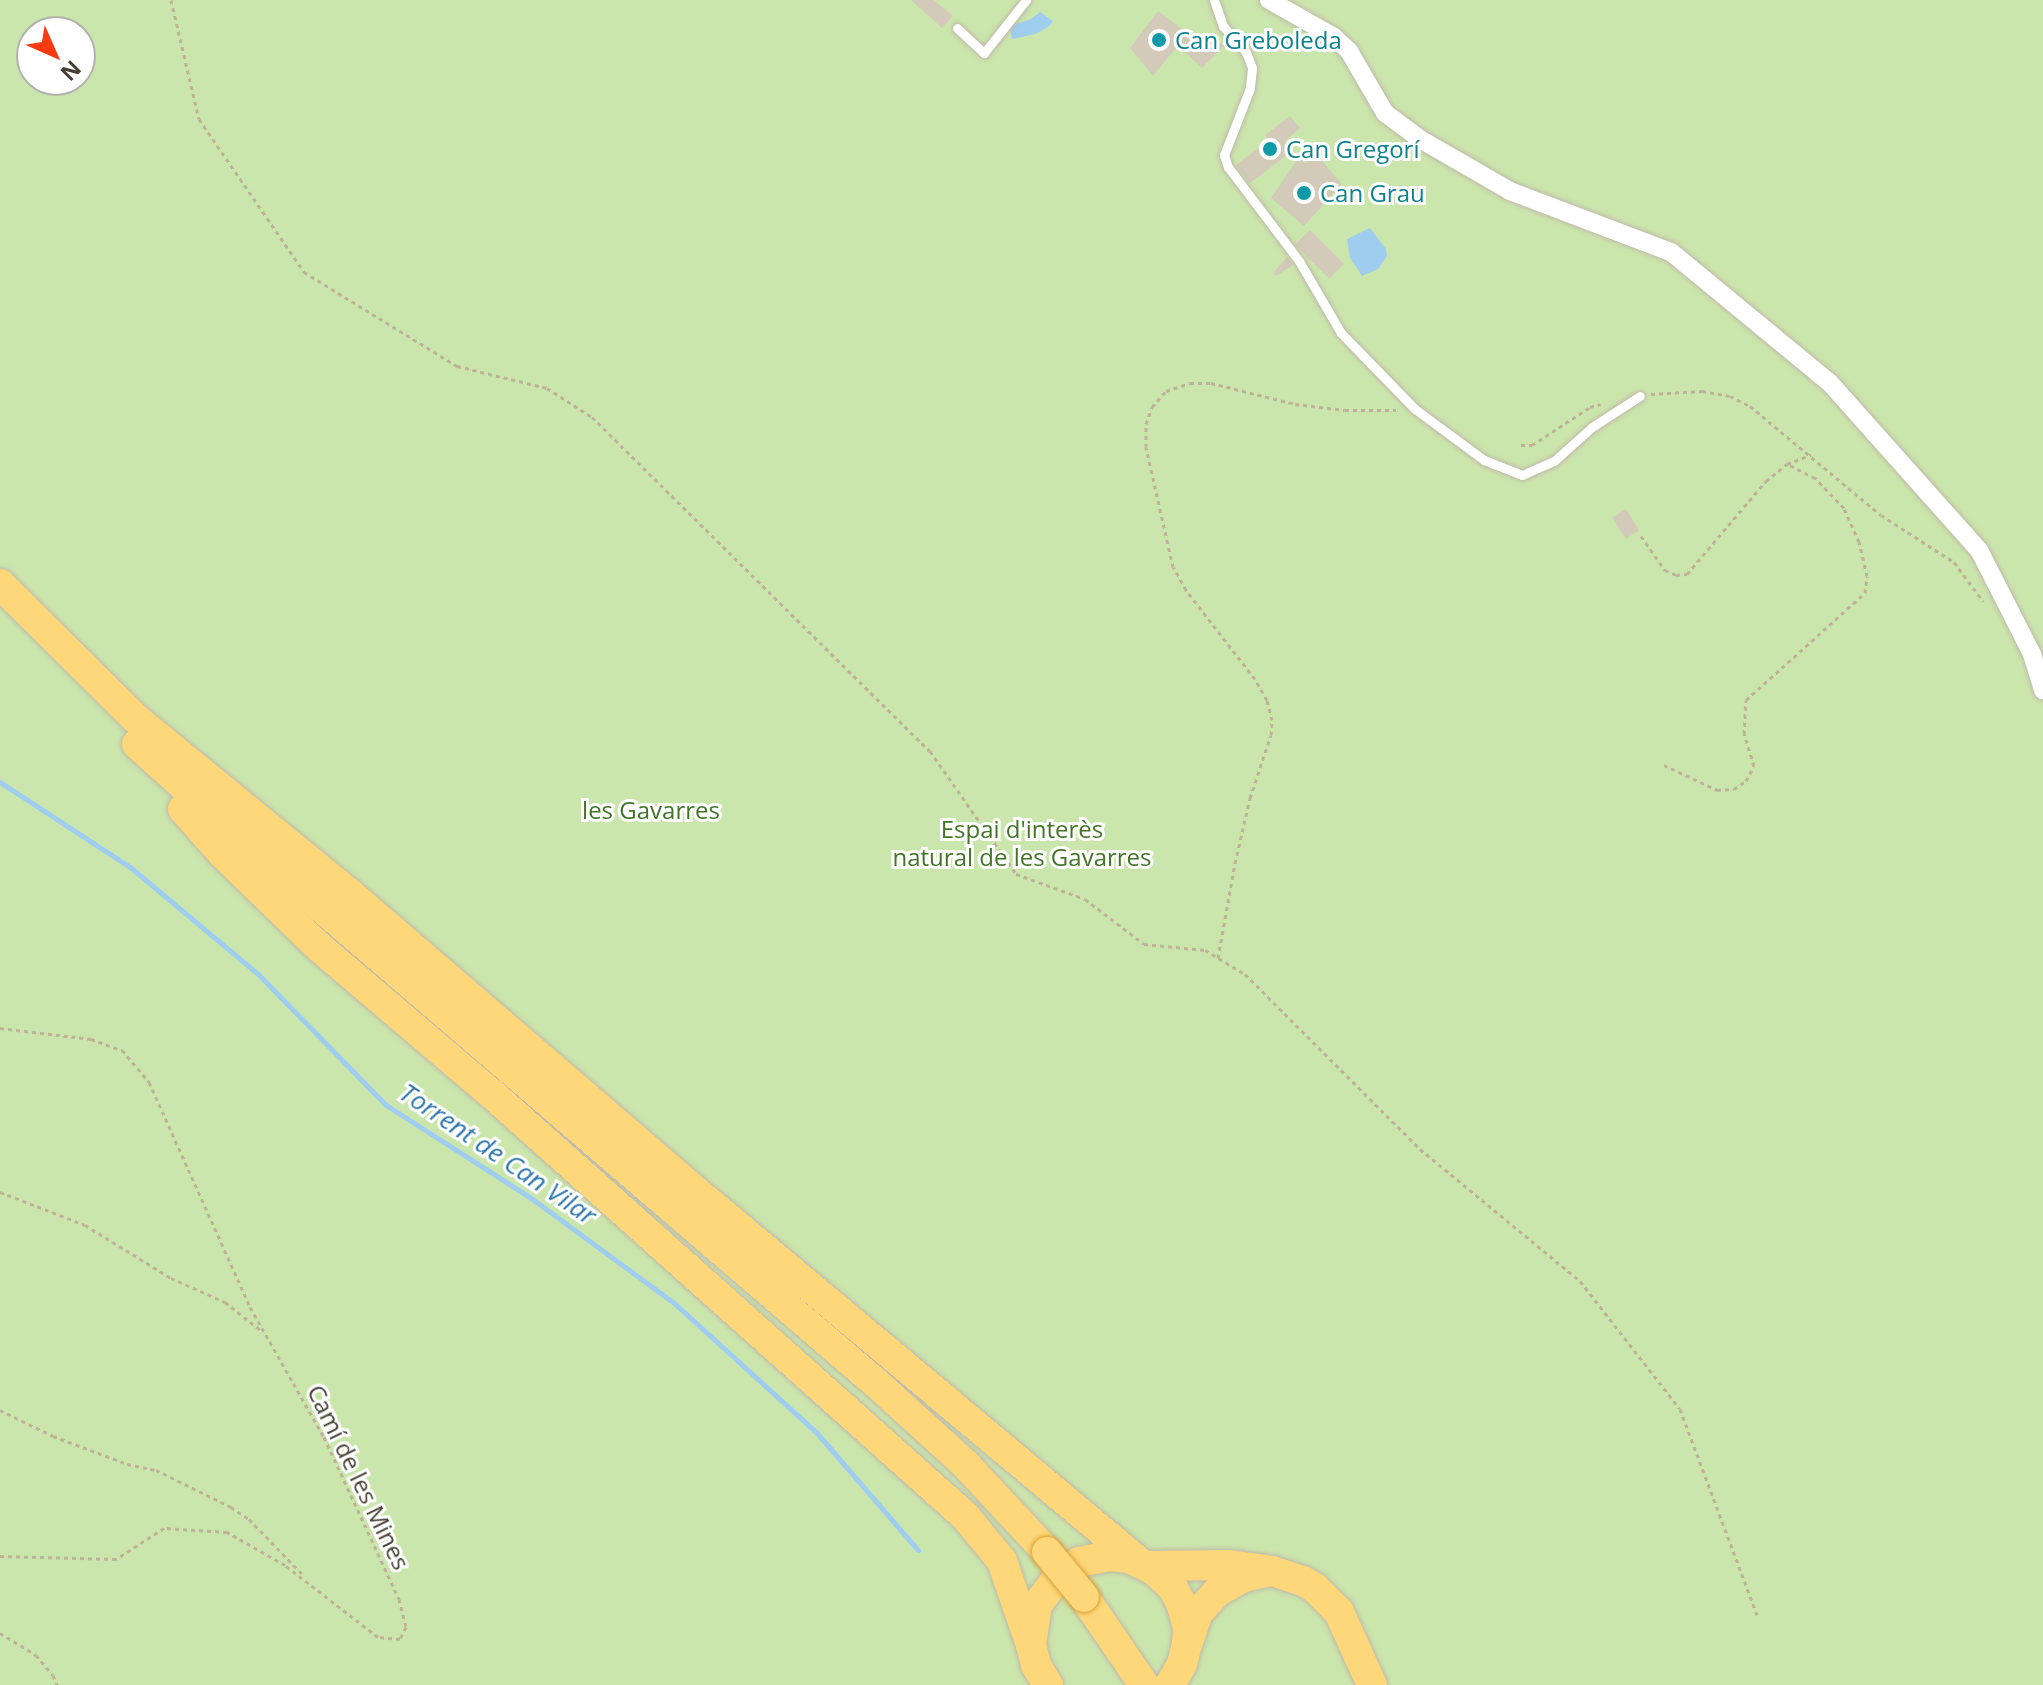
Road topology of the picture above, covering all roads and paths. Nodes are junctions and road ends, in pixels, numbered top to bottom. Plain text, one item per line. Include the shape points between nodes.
1 (171, 0) edge
2 (1026, 0) edge
3 (1214, 0) edge
4 (1269, 0) edge
5 (957, 28) dead end
6 (1640, 396) joint
7 (1605, 402) dead end
8 (1415, 409) junction
9 (1521, 445) dead end
10 (1811, 455) junction
11 (1787, 464) junction
12 (1641, 536) dead end
13 (0, 584) edge
14 (0, 596) edge
15 (1985, 605) dead end
16 (2043, 690) edge
17 (132, 739) junction
18 (1664, 765) dead end
19 (1218, 958) junction
20 (0, 1028) edge
21 (0, 1192) edge
22 (265, 1334) junction
23 (0, 1410) edge
24 (0, 1556) edge
25 (1143, 1564) junction
26 (1272, 1571) junction
27 (312, 1584) junction
28 (1757, 1615) dead end
29 (0, 1633) edge
30 (1031, 1645) junction
31 (1187, 1648) junction
32 (1141, 1680) edge
33 (57, 1685) edge
34 (1048, 1685) edge
35 (1170, 1685) edge
36 (1192, 1685) edge
37 (1372, 1685) edge

1 - 19 path via 199,119 304,272 457,366 547,388 592,417 930,751 1016,874 1085,899 1144,944 1205,950
2 - 5 lane via 984,53
3 - 8 lane via 1223,26 1252,62 1250,88 1224,155 1228,167 1299,261 1341,333
4 - 16 street via 1334,37 1349,51 1385,113 1420,139 1510,191 1671,252 1830,383 1979,550 2032,654
6 - 8 lane via 1592,427 1554,461 1522,475 1484,460
6 - 10 path via 1672,391 1730,396 1770,420
7 - 9 path via 1532,445
8 - 19 path via 1332,409 1211,383 1166,391 1152,407 1146,447 1173,567 1255,679 1272,720 1235,863
10 - 11 path
10 - 15 path via 1881,515 1954,562
11 - 12 path via 1741,507 1687,574 1663,569
11 - 18 path via 1815,478 1844,508 1865,568 1865,593 1746,700 1744,734 1754,766 1745,783 1717,790
13 - 25 highway via 135,718
14 - 17 highway
17 - 30 highway via 193,820 294,924 965,1516 1002,1561
17 - 32 highway, bridge via 966,1465 1084,1597
19 - 28 path via 1245,974 1420,1149 1580,1281 1680,1409
20 - 22 path, Camí de les Mines via 91,1039 122,1050 136,1062
21 - 22 path via 85,1225 171,1278 225,1302
22 - 27 path, Camí de les Mines via 324,1437 399,1599 405,1635 378,1637
23 - 27 path via 53,1436 156,1470 231,1507
24 - 27 path, Camí de les Mines via 116,1559 164,1528 227,1532
25 - 26 highway
25 - 30 highway via 1099,1557 1061,1573 1037,1605
25 - 31 highway via 1167,1581 1181,1603
26 - 31 highway via 1244,1577 1217,1592 1198,1613
26 - 37 highway via 1315,1588 1339,1612
29 - 33 path via 36,1655
30 - 34 highway
31 - 35 highway
31 - 36 highway

